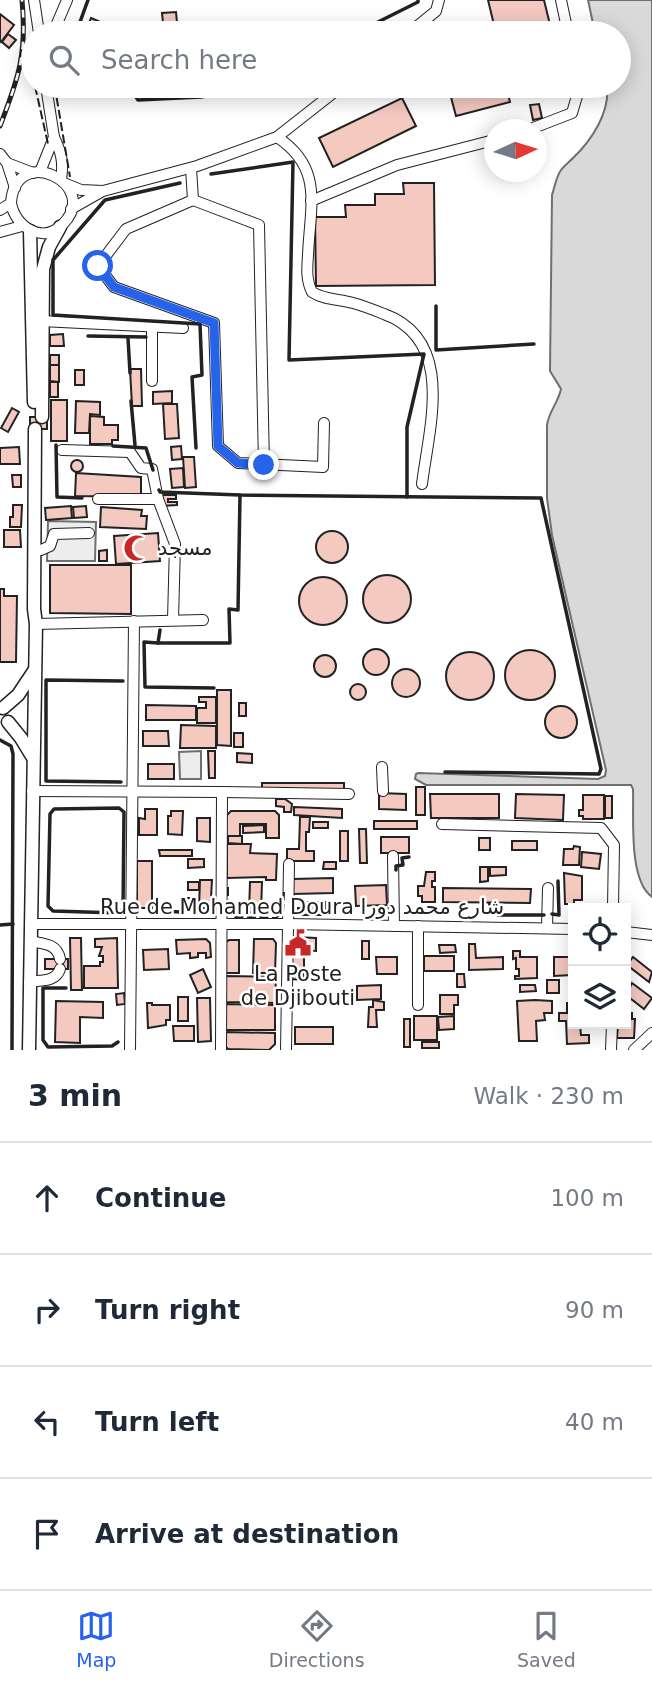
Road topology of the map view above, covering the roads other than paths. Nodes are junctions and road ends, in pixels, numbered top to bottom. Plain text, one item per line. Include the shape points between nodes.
1 (34, 0) edge
2 (67, 0) edge
3 (439, 0) edge
4 (561, 0) edge
5 (37, 21) edge
6 (58, 21) edge
7 (424, 21) edge
8 (565, 21) edge
9 (48, 98) edge
10 (327, 98) edge
11 (576, 98) edge
12 (547, 122) edge
13 (54, 137) junction
14 (277, 137) junction
15 (484, 143) edge
16 (0, 154) edge
17 (7, 163) junction
18 (191, 168) junction
19 (36, 172) junction
20 (64, 181) junction
21 (15, 188) junction
22 (103, 191) junction
23 (193, 200) junction
24 (311, 201) junction
25 (11, 203) junction
26 (71, 209) junction
27 (0, 210) edge
28 (60, 227) junction
29 (26, 228) junction
30 (0, 232) edge
31 (41, 321) junction
32 (152, 327) junction
33 (183, 328) dead end
34 (152, 381) dead end
35 (38, 423) junction
36 (324, 423) dead end
37 (62, 450) dead end
38 (264, 465) junction
39 (422, 484) dead end
40 (98, 499) dead end
41 (158, 499) junction
42 (38, 505) junction
43 (89, 533) dead end
44 (41, 550) junction
45 (173, 620) junction
46 (203, 620) dead end
47 (134, 621) junction
48 (36, 622) junction
49 (34, 671) junction
50 (33, 706) junction
51 (2, 708) edge
52 (4, 722) edge
53 (33, 722) junction
54 (33, 758) junction
55 (382, 767) dead end
56 (32, 791) junction
57 (383, 791) dead end
58 (132, 792) junction
59 (222, 792) junction
60 (349, 794) dead end
61 (442, 824) dead end
62 (393, 856) dead end
63 (289, 864) dead end
64 (548, 888) dead end
65 (613, 903) edge
66 (30, 924) junction
67 (222, 924) junction
68 (288, 924) junction
69 (133, 926) junction
70 (394, 926) junction
71 (418, 926) junction
72 (547, 928) junction
73 (568, 929) edge
74 (631, 933) edge
75 (652, 935) edge
76 (30, 941) junction
77 (29, 982) junction
78 (418, 1005) dead end
79 (612, 1029) edge
80 (652, 1033) edge
81 (29, 1050) edge
82 (130, 1050) edge
83 (221, 1050) edge
84 (286, 1050) edge
85 (611, 1050) edge
86 (634, 1050) edge

1 - 5 street
2 - 6 street
3 - 7 street via 436,11
4 - 8 street
9 - 13 street
10 - 14 street
11 - 12 street via 572,113
13 - 19 street
13 - 20 street via 62,155
14 - 18 street
14 - 24 street via 293,147 303,162 312,181
15 - 24 street via 397,165
16 - 17 street
17 - 19 street
17 - 21 street
18 - 22 street
18 - 23 street
19 - 20 street via 51,173
19 - 21 street
20 - 22 street via 80,190
20 - 26 street via 72,196
21 - 25 street
22 - 26 street
23 - 38 street via 259,225
23 - 38 street via 126,229 98,266 114,287 214,323 218,446 238,463
24 - 39 street via 307,272 312,292 388,315 414,332 425,349 434,390
25 - 27 street
25 - 29 street via 16,219
26 - 28 street
28 - 29 street via 46,233
28 - 31 main road via 45,258
29 - 30 street
29 - 35 main road
31 - 32 street
31 - 35 main road
32 - 33 street
32 - 34 street
35 - 42 main road
36 - 38 street via 323,467
37 - 41 street via 130,452 141,468 152,470
40 - 41 street
41 - 45 street via 175,544
42 - 44 main road
42 - 48 main road
43 - 44 street via 54,534 50,546
44 - 48 main road
45 - 46 street
45 - 47 street
47 - 48 street
47 - 58 street
48 - 49 main road
49 - 50 main road
49 - 51 main road via 18,695
50 - 51 main road
50 - 53 main road
52 - 53 main road
52 - 54 main road via 22,738
53 - 54 main road
54 - 56 main road
55 - 57 street
56 - 58 street
56 - 66 main road
58 - 59 street
58 - 69 street
59 - 60 street
59 - 67 street
61 - 65 street via 601,828 614,845
62 - 70 street
63 - 68 street
64 - 72 street
66 - 69 street, Rue de Mohamed Doura شارع محمد دورا
66 - 76 main road
67 - 68 street, Rue de Mohamed Doura شارع محمد دورا
67 - 69 street, Rue de Mohamed Doura شارع محمد دورا
67 - 83 street
68 - 70 street, Rue de Mohamed Doura شارع محمد دورا
68 - 84 street
69 - 82 street
70 - 71 street, Rue de Mohamed Doura شارع محمد دورا
71 - 72 street, Rue de Mohamed Doura شارع محمد دورا
71 - 78 street
72 - 73 street, Rue de Mohamed Doura شارع محمد دورا
74 - 75 street
76 - 77 main road
76 - 77 street via 52,945 60,964 59,974 52,979
77 - 81 main road
79 - 85 street
80 - 86 street

